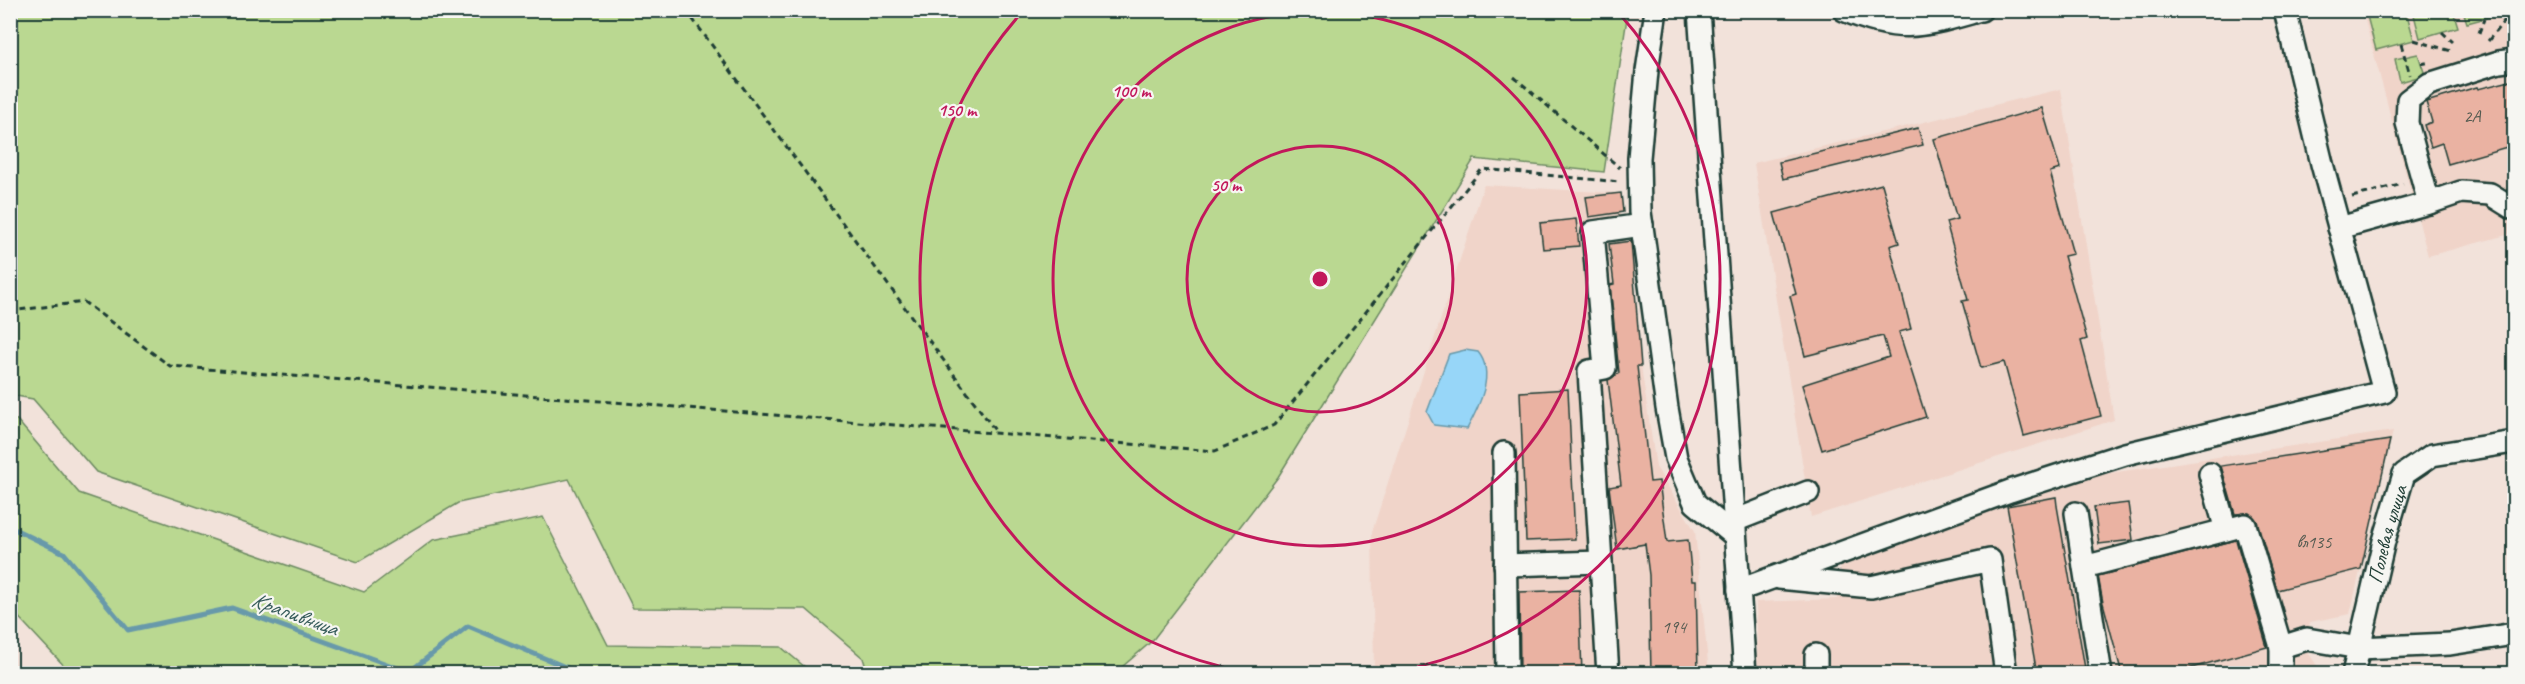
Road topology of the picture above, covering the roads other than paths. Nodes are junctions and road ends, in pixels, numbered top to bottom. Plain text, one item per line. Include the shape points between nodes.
1 (1656, 10) edge
2 (1699, 10) edge
3 (1844, 10) edge
4 (1981, 10) edge
5 (2285, 10) edge
6 (2514, 60) edge
7 (2429, 203) junction
8 (2514, 209) edge
9 (1642, 225) junction
10 (2339, 228) junction
11 (2514, 442) edge
12 (1504, 453) dead end
13 (2210, 474) dead end
14 (1808, 492) dead end
15 (2076, 513) dead end
16 (1734, 528) junction
17 (2226, 530) junction
18 (1601, 562) junction
19 (1505, 566) junction
20 (2084, 567) junction
21 (1773, 578) junction
22 (1739, 590) junction
23 (2514, 634) edge
24 (2281, 647) junction
25 (2359, 648) junction
26 (1507, 674) edge
27 (1608, 674) edge
28 (1745, 674) edge
29 (2006, 674) edge
30 (2102, 674) edge
31 (2282, 674) edge
32 (2353, 674) edge

1 - 9 street via 1639,158
2 - 16 street
3 - 4 street via 1870,21 1903,27
5 - 10 street
6 - 7 street via 2429,84 2408,100 2407,123
7 - 8 street via 2461,192 2490,194
7 - 10 street
9 - 16 street via 1676,458 1695,503
9 - 18 street via 1593,232 1605,368 1589,371
10 - 21 street via 2384,392 2125,454 2010,491
11 - 25 street, Полевая улица via 2432,455 2404,474
12 - 19 street
13 - 17 street
14 - 16 street
15 - 20 street
16 - 22 street
17 - 20 street
17 - 24 street via 2245,525
18 - 19 street
18 - 27 street
19 - 26 street
20 - 30 street
21 - 22 street
21 - 29 street via 1871,587 1990,560
22 - 28 street
23 - 25 street via 2450,644
24 - 25 street via 2307,639
24 - 31 street
25 - 32 street, Полевая улица

